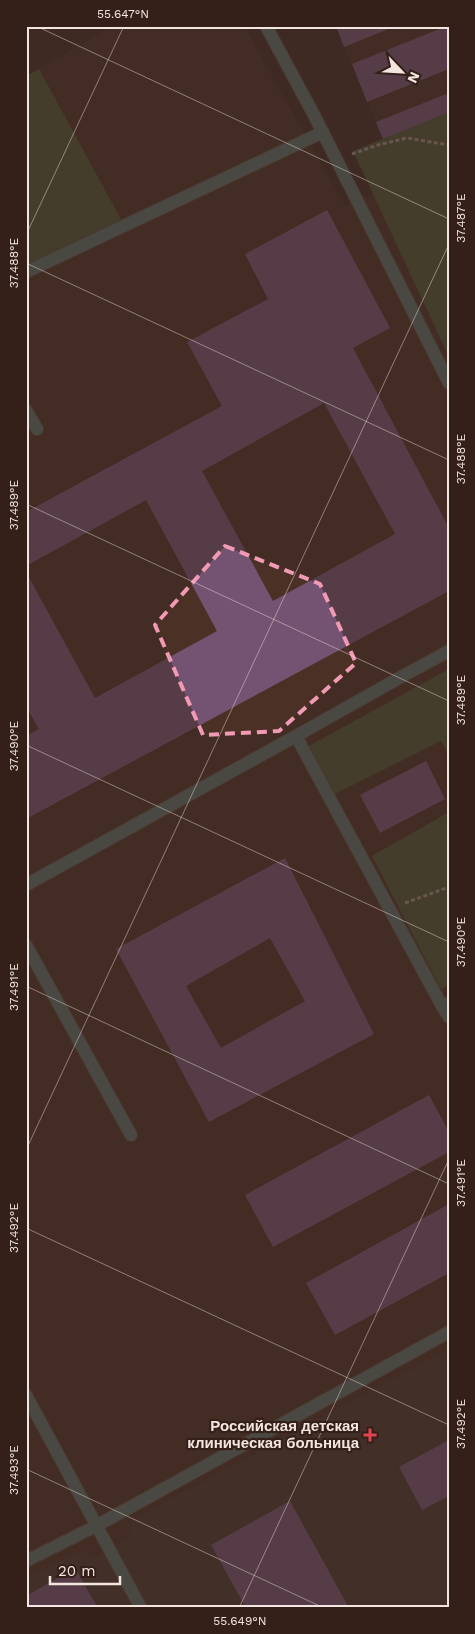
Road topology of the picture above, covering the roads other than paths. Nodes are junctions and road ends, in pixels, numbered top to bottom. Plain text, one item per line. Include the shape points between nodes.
1 (266, 26) edge
2 (323, 132) junction
3 (26, 272) edge
4 (449, 383) edge
5 (26, 410) edge
6 (36, 429) dead end
7 (449, 651) edge
8 (296, 736) junction
9 (26, 885) edge
10 (26, 945) edge
11 (446, 1009) edge
12 (131, 1135) dead end
13 (449, 1332) edge
14 (26, 1395) edge
15 (96, 1526) junction
16 (26, 1560) edge
17 (141, 1608) edge

1 - 2 lane
2 - 3 lane
2 - 4 lane
5 - 6 lane
7 - 8 lane
8 - 9 lane
8 - 11 lane
10 - 12 lane
13 - 15 lane
14 - 15 lane
15 - 16 lane
15 - 17 lane

